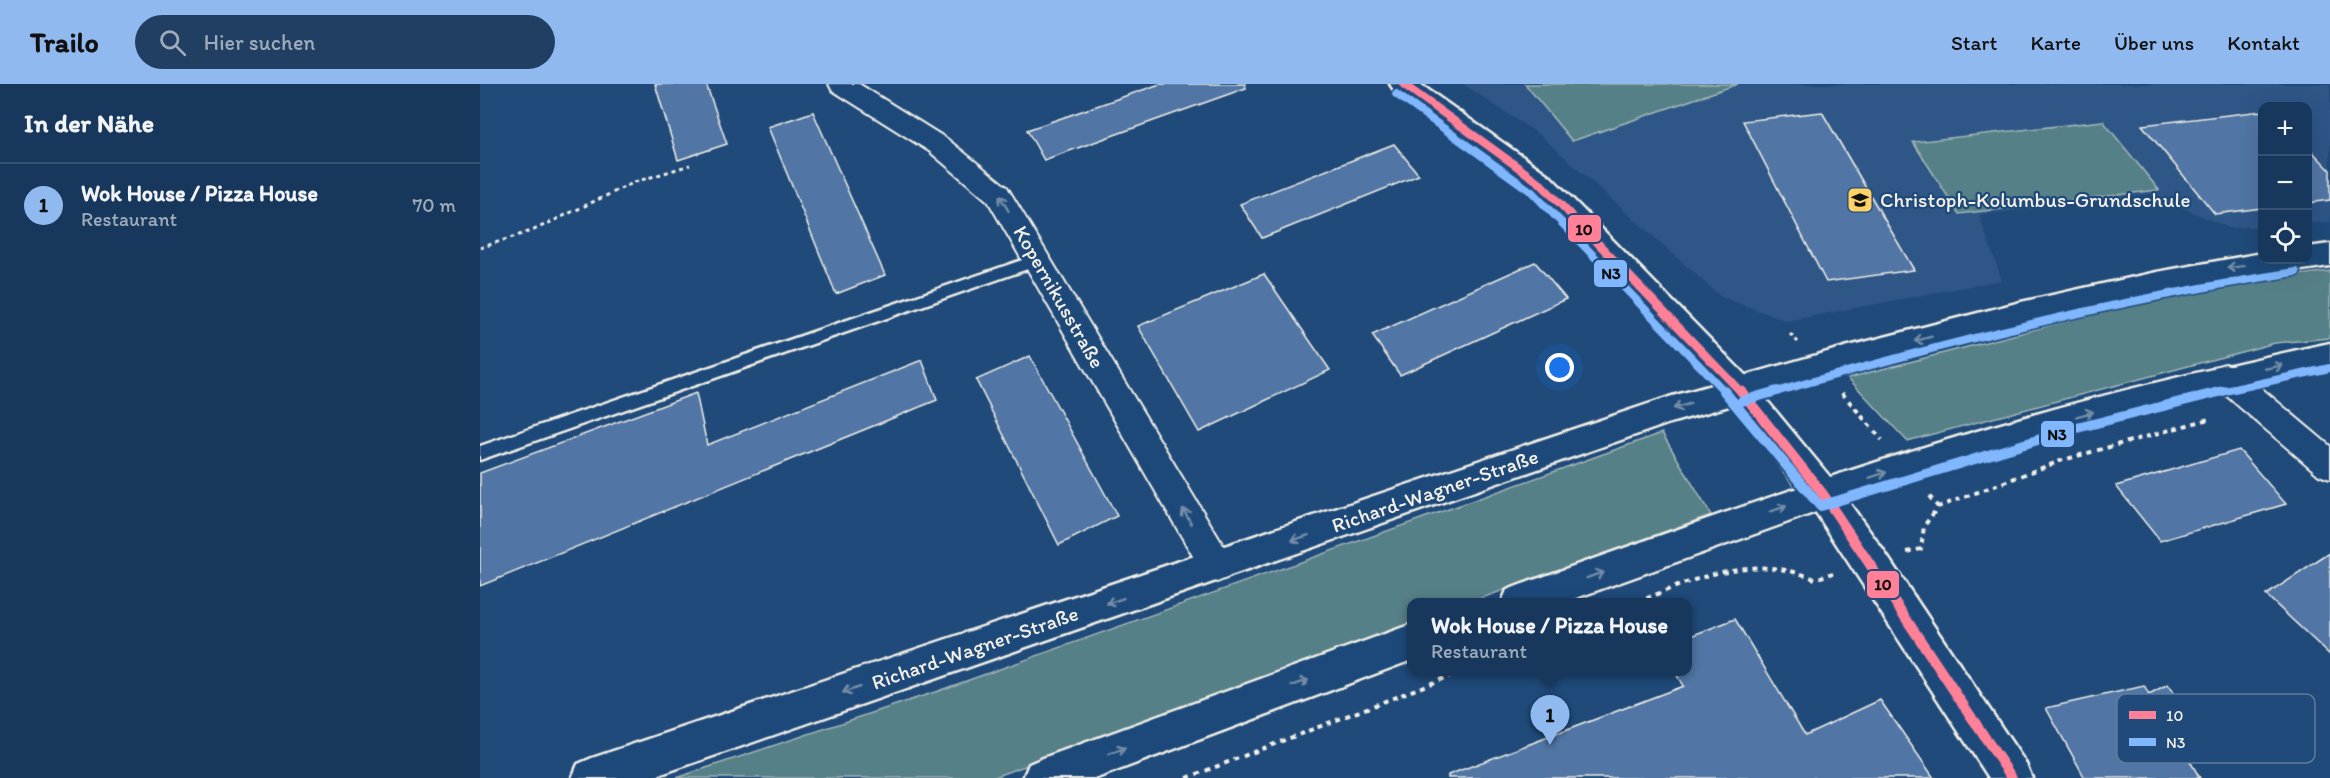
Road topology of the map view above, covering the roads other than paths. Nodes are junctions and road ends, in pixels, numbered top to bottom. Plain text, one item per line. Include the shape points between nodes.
1 (841, 84) edge
2 (1403, 84) edge
3 (2330, 255) edge
4 (2312, 257) edge
5 (1038, 260) junction
6 (2259, 264) edge
7 (2330, 356) edge
8 (2226, 376) junction
9 (1739, 389) junction
10 (480, 453) edge
11 (2330, 465) edge
12 (1822, 494) junction
13 (1217, 566) junction
14 (1534, 598) edge
15 (1407, 644) edge
16 (592, 778) edge
17 (1043, 778) edge
18 (2012, 778) edge

5 -> 1 street, Kopernikusstraße via 998,194 938,145
2 - 9 main road via 1540,183
3 - 4 main road
5 - 10 lane
13 -> 5 street, Kopernikusstraße
6 -> 9 main road, Richard-Wagner-Straße via 2215,269 2069,303
8 -> 7 main road
8 - 11 street
12 -> 8 main road via 2036,427
9 - 12 main road
9 -> 13 main road, Richard-Wagner-Straße
14 -> 12 main road
12 - 18 main road
13 -> 16 main road, Richard-Wagner-Straße
17 -> 15 main road

